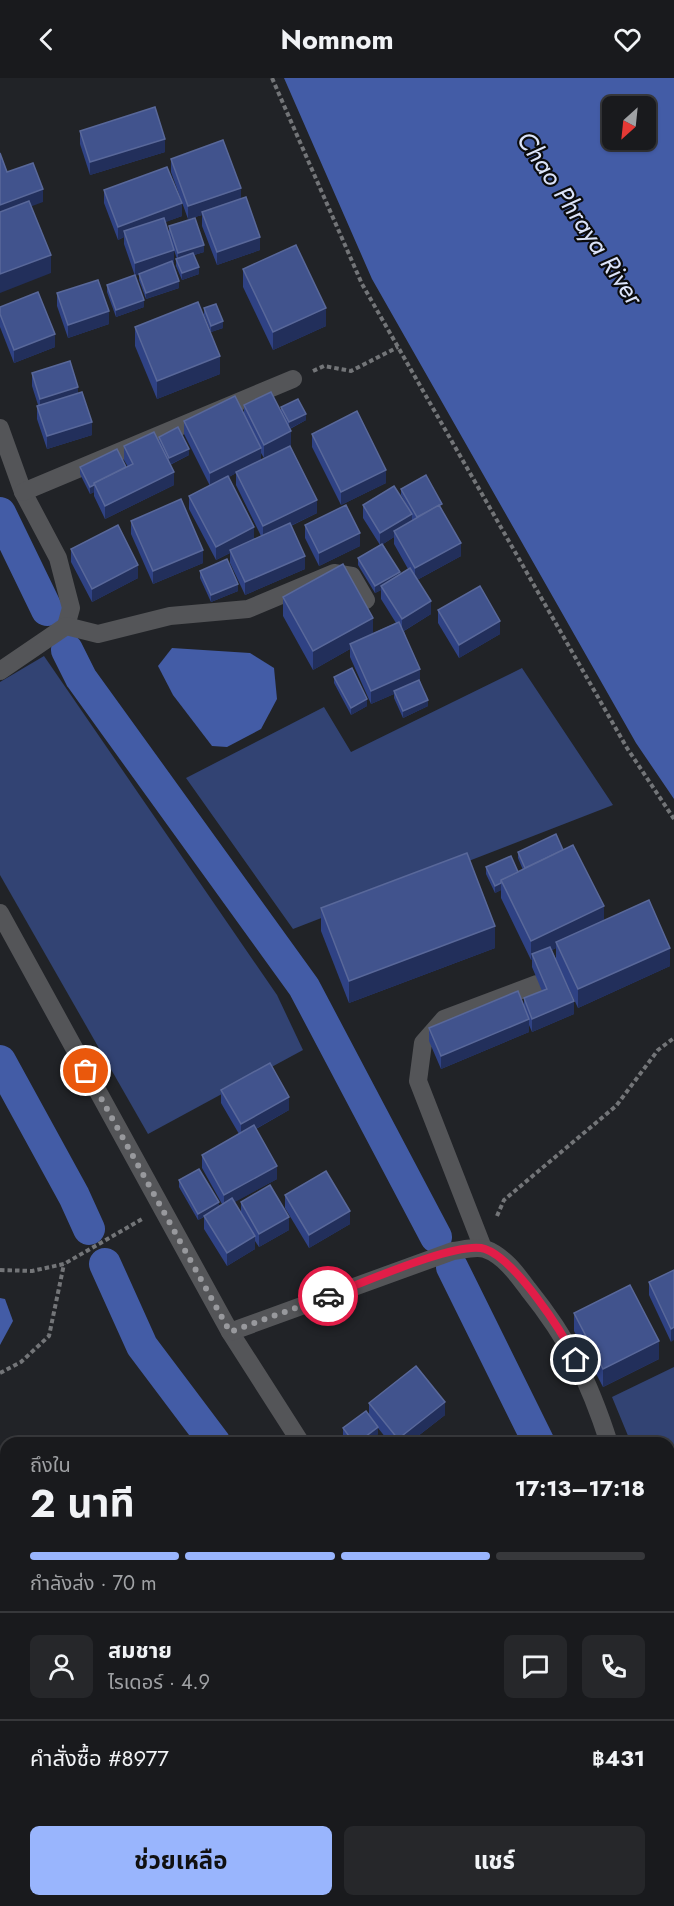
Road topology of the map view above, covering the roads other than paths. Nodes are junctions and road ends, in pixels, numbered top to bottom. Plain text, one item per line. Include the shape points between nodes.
1 (293, 379) road end
2 (0, 428) edge
3 (23, 492) junction
4 (366, 600) edge
5 (66, 626) junction
6 (0, 671) edge
7 (0, 913) edge
8 (537, 984) edge
9 (483, 1248) junction
10 (230, 1332) junction
11 (297, 1437) edge
12 (607, 1437) edge

1 - 3 street
2 - 3 street
3 - 5 street via 58,558 71,608
4 - 5 street via 352,576 334,573 248,609 170,616 98,634
5 - 6 street
7 - 10 street
8 - 9 street via 444,1019 423,1043 418,1081
9 - 10 street via 453,1251
9 - 12 street via 501,1258 520,1278 566,1340 596,1401
10 - 11 street

